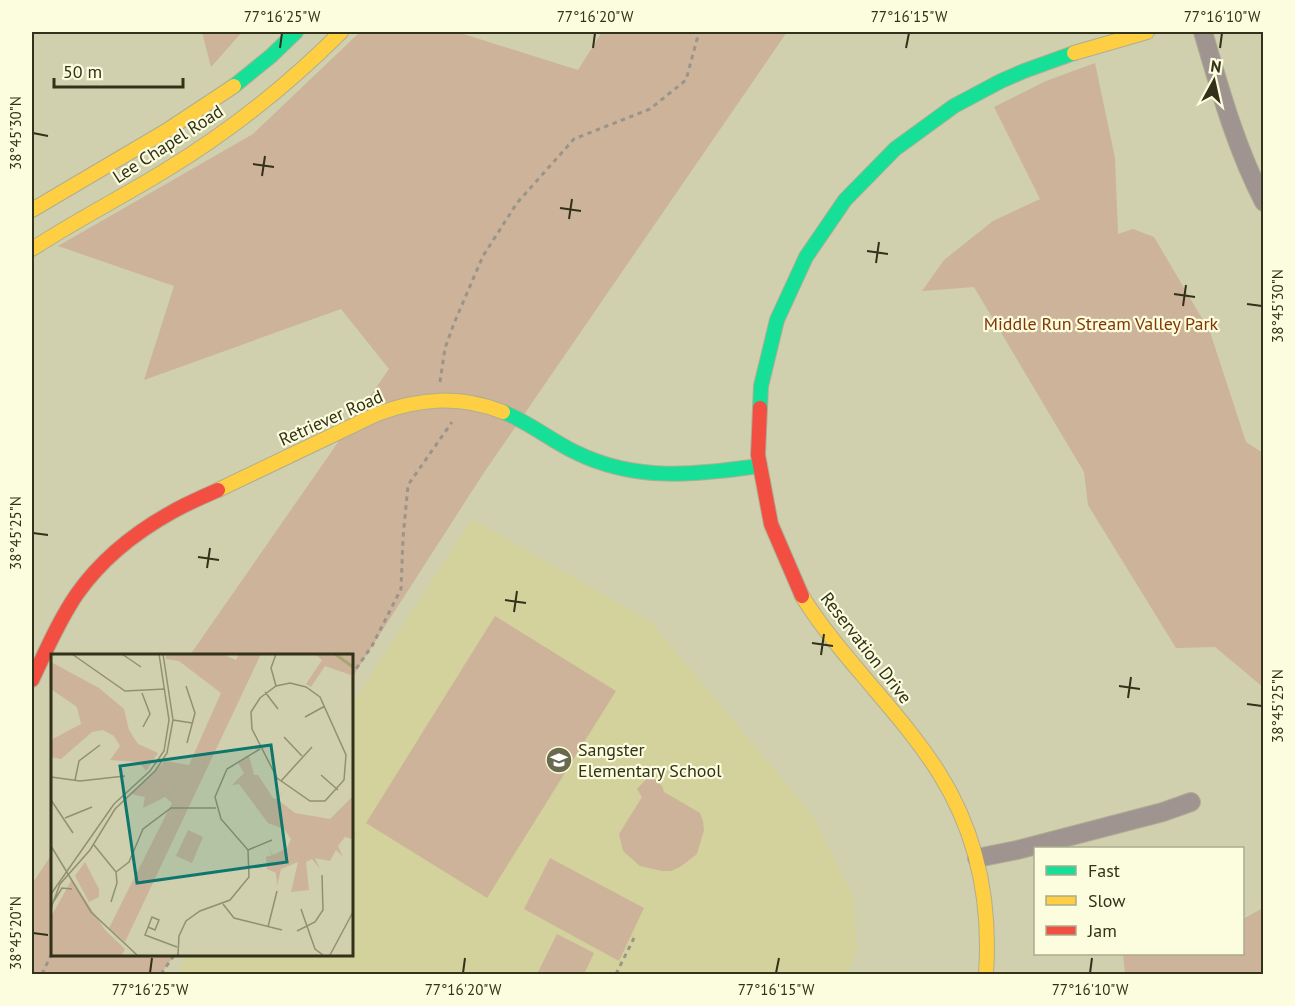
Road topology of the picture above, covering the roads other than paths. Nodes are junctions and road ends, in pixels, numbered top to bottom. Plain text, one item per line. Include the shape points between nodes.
1 (296, 32) edge
2 (341, 32) edge
3 (1147, 32) edge
4 (1203, 32) edge
5 (1263, 202) edge
6 (32, 210) edge
7 (33, 243) edge
8 (759, 466) junction
9 (39, 647) edge
10 (32, 680) edge
11 (1191, 802) dead end
12 (977, 858) junction
13 (986, 975) edge

1 - 6 street, Lee Chapel Road via 248,76 207,105
2 - 7 street, Lee Chapel Road via 288,83 223,132 166,170
3 - 8 street, Reservation Drive via 1043,62 984,89 946,111 872,170 808,251 781,307 759,393
4 - 5 street via 1227,115
8 - 9 street, Retriever Road via 678,476 635,472 580,455 506,412 467,402 403,405 377,414 145,528 90,578
8 - 12 street, Reservation Drive via 767,511 800,592 828,636 893,711 941,776
9 - 10 street, Retriever Road
11 - 12 street
12 - 13 street, Reservation Drive via 988,927

